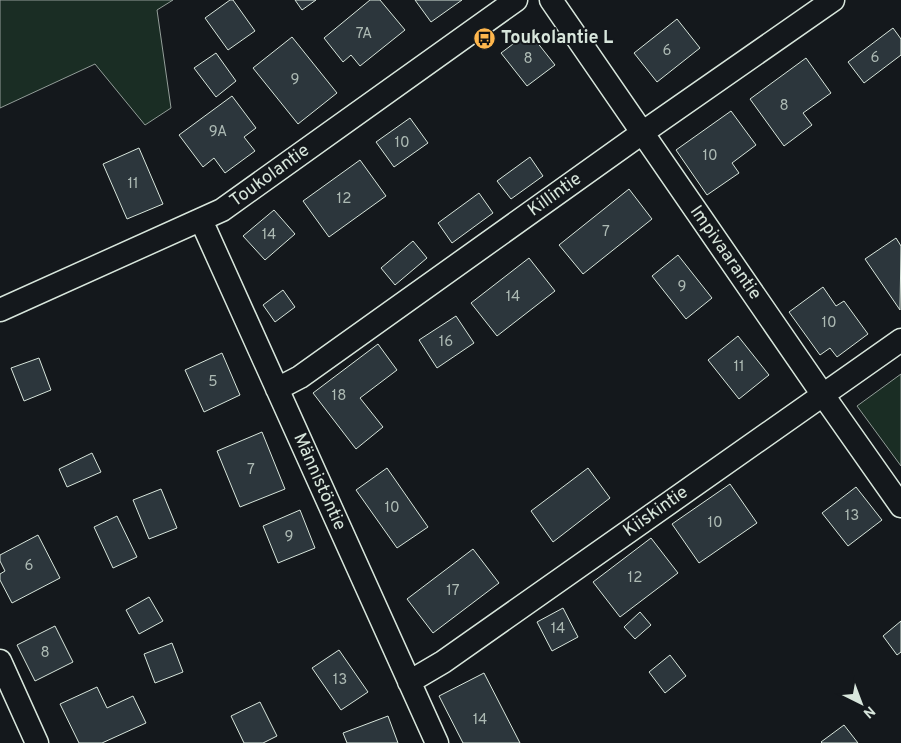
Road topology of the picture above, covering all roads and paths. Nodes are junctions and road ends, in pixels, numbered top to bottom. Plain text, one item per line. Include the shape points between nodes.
1 (516, 0) edge
2 (551, 0) edge
3 (832, 0) edge
4 (642, 133) junction
5 (201, 220) junction
6 (0, 310) edge
7 (901, 340) edge
8 (277, 389) junction
9 (823, 395) junction
10 (901, 506) edge
11 (0, 661) edge
12 (409, 682) junction
13 (37, 743) edge
14 (437, 743) edge

1 - 5 street, Toukolantie via 222,210
2 - 4 street, Impivaarantie
3 - 4 street, Killintie
4 - 8 street, Killintie via 300,377
4 - 9 street, Impivaarantie
5 - 6 street, Toukolantie
5 - 8 street, Männistöntie
7 - 9 street, Kiiskintie
8 - 12 street, Männistöntie
9 - 10 street, Impivaarantie
9 - 12 street, Kiiskintie via 443,662
11 - 13 street
12 - 14 street, Männistöntie

